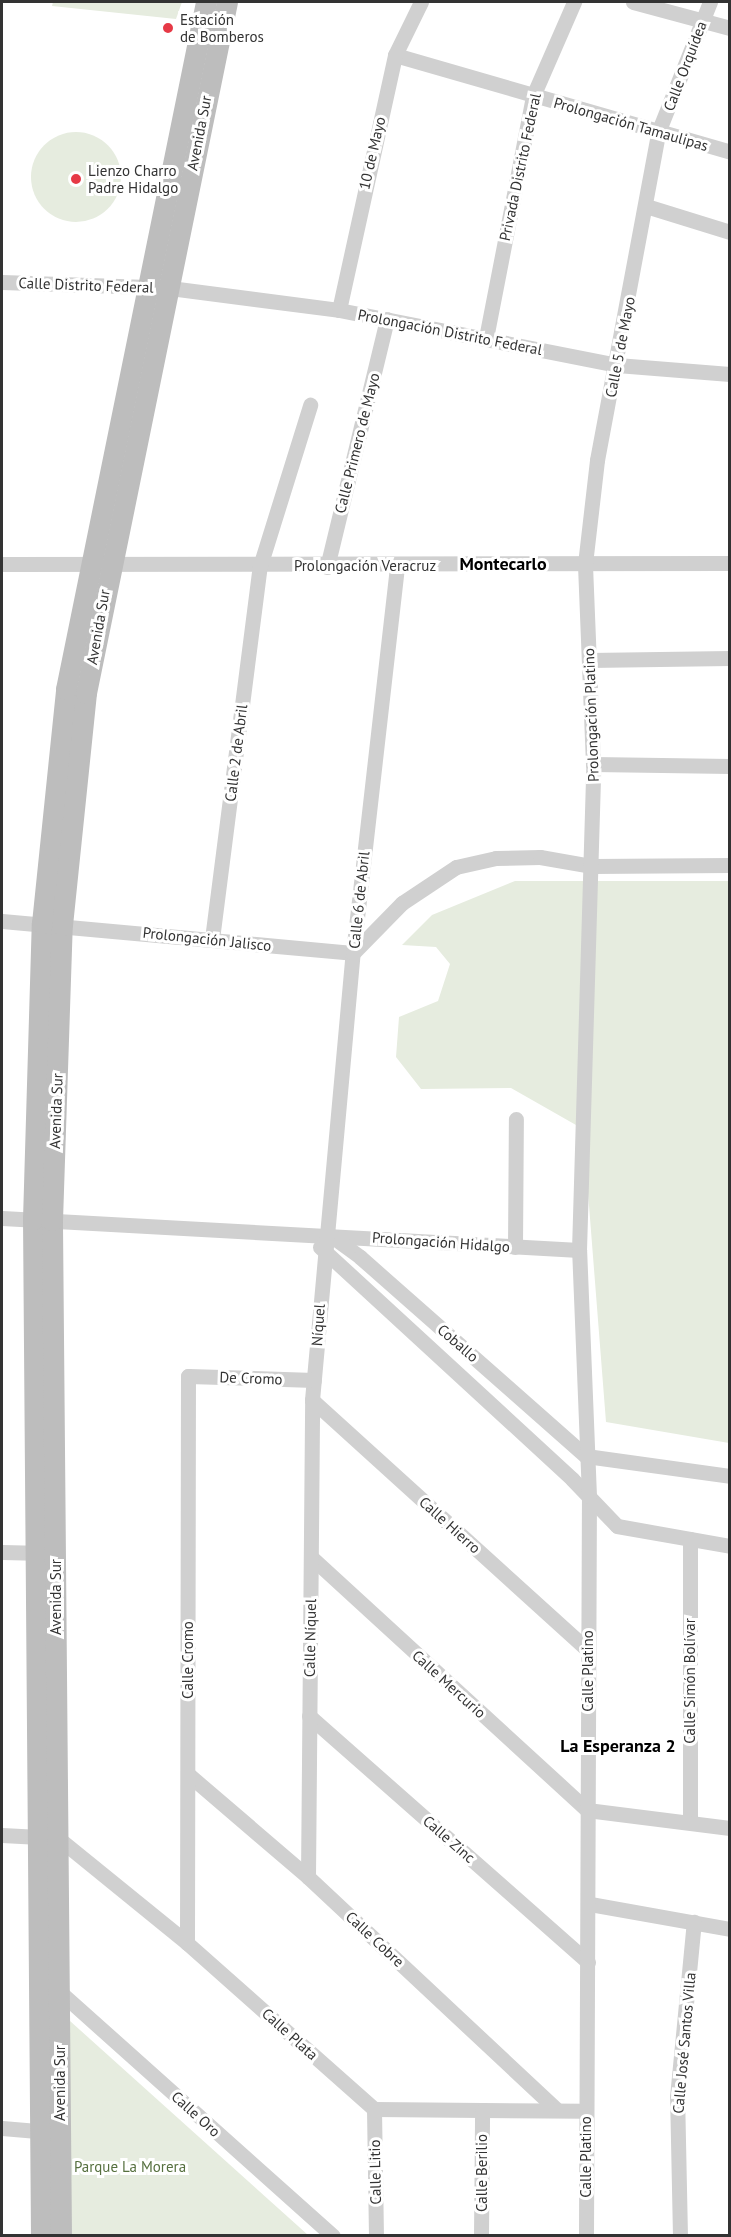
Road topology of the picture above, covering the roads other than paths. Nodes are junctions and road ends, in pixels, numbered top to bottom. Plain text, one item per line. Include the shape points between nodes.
1 (206, 2) edge
2 (227, 2) edge
3 (421, 2) edge
4 (574, 2) edge
5 (633, 2) edge
6 (710, 2) edge
7 (702, 21) junction
8 (729, 28) edge
9 (395, 55) junction
10 (199, 81) junction
11 (533, 96) junction
12 (659, 130) junction
13 (729, 152) edge
14 (646, 206) junction
15 (729, 232) edge
16 (2, 282) edge
17 (145, 287) junction
18 (170, 288) junction
19 (339, 310) junction
20 (387, 319) junction
21 (486, 338) junction
22 (617, 365) junction
23 (729, 374) edge
24 (310, 405) dead end
25 (729, 563) edge
26 (2, 564) edge
27 (585, 564) junction
28 (99, 565) junction
29 (260, 566) junction
30 (397, 566) junction
31 (327, 567) junction
32 (729, 658) edge
33 (589, 660) junction
34 (593, 764) junction
35 (729, 766) edge
36 (729, 865) edge
37 (592, 866) junction
38 (2, 921) edge
39 (52, 924) junction
40 (212, 939) junction
41 (353, 954) junction
42 (516, 1119) dead end
43 (2, 1218) edge
44 (42, 1220) junction
45 (372, 1238) junction
46 (326, 1241) junction
47 (515, 1247) junction
48 (579, 1250) junction
49 (360, 1257) junction
50 (188, 1376) joint
51 (314, 1380) junction
52 (312, 1400) junction
53 (586, 1456) junction
54 (729, 1476) edge
55 (589, 1496) junction
56 (690, 1539) junction
57 (729, 1546) edge
58 (2, 1552) edge
59 (46, 1553) junction
60 (311, 1557) junction
61 (588, 1650) junction
62 (309, 1716) junction
63 (189, 1775) junction
64 (587, 1810) junction
65 (690, 1822) junction
66 (729, 1828) edge
67 (2, 1835) edge
68 (48, 1838) junction
69 (308, 1876) junction
70 (590, 1904) junction
71 (694, 1922) junction
72 (729, 1929) edge
73 (187, 1943) junction
74 (588, 1962) junction
75 (60, 1992) junction
76 (374, 2109) junction
77 (556, 2109) junction
78 (482, 2111) junction
79 (585, 2111) junction
80 (2, 2128) edge
81 (51, 2132) junction
82 (41, 2235) edge
83 (61, 2235) edge
84 (333, 2235) edge
85 (376, 2235) edge
86 (482, 2235) edge
87 (586, 2235) edge
88 (680, 2235) edge

1 - 10 main road, Avenida Sur
2 - 10 main road, Avenida Sur
3 - 9 street, 10 de Mayo
4 - 11 street, Privada Distrito Federal
5 - 7 street
6 - 7 street, Calle Orquídea
7 - 8 street
7 - 12 street, Calle Orquídea
9 - 11 street, Prolongación Tamaulipas
9 - 19 street, 10 de Mayo
10 - 17 main road, Avenida Sur
10 - 18 main road, Avenida Sur
11 - 12 street, Prolongación Tamaulipas
11 - 21 street, Privada Distrito Federal
12 - 13 street, Prolongación Tamaulipas
12 - 14 street, Calle 5 de Mayo
14 - 15 street
14 - 22 street, Calle 5 de Mayo
16 - 17 street, Calle Distrito Federal
17 - 18 street, Calle Distrito Federal
17 - 28 main road, Avenida Sur
18 - 19 street, Prolongación Distrito Federal
18 - 28 main road, Avenida Sur
19 - 20 street, Prolongación Distrito Federal
20 - 21 street, Prolongación Distrito Federal
20 - 31 street, Calle Primero de Mayo
21 - 22 street, Prolongación Distrito Federal
22 - 23 street, Prolongación Distrito Federal
22 - 27 street, Calle 5 de Mayo via 597,460
24 - 29 street, Calle 2 de Abril
25 - 27 street, Prolongación Veracruz
26 - 28 street, Prolongación Veracruz
27 - 30 street, Prolongación Veracruz
27 - 33 street, Prolongación Platino
28 - 29 street, Prolongación Veracruz
28 - 39 main road, Avenida Sur via 66,689
29 - 31 street, Prolongación Veracruz
29 - 40 street, Calle 2 de Abril
30 - 31 street, Prolongación Veracruz
30 - 41 street, Calle 6 de Abril
32 - 33 street
33 - 34 street, Prolongación Platino
34 - 35 street
34 - 37 street, Prolongación Platino
36 - 37 street
37 - 41 street via 540,857 496,858 456,867 402,903
37 - 48 street, Prolongación Platino
38 - 39 street, Prolongación Jalisco
39 - 40 street, Prolongación Jalisco
39 - 44 main road, Avenida Sur
40 - 41 street, Prolongación Jalisco
41 - 46 street, Calle 6 de Abril
42 - 47 street
43 - 44 street, Prolongación Hidalgo
44 - 46 street, Prolongación Hidalgo via 303,1235
44 - 59 main road, Avenida Sur
45 - 46 street, Prolongación Hidalgo
45 - 47 street, Prolongación Hidalgo
45 - 49 street
46 - 49 street, Coballo
46 - 51 street, Níquel
46 - 55 street, Coballo
47 - 48 street, Prolongación Hidalgo
48 - 53 street, Calle Platino
49 - 53 street, Coballo
50 - 51 street, De Cromo
50 - 63 street, Calle Cromo
51 - 52 street, Níquel
52 - 60 street, Calle Níquel
52 - 61 street, Calle Hierro
53 - 54 street
53 - 55 street, Calle Platino
55 - 56 street, Coballo via 616,1526
55 - 61 street, Calle Platino
56 - 57 street, Coballo
56 - 65 street, Calle Simón Bolívar
58 - 59 street
59 - 68 main road, Avenida Sur
60 - 62 street, Calle Níquel
60 - 64 street, Calle Mercurio
61 - 64 street, Calle Platino
62 - 69 street, Calle Níquel
62 - 74 street, Calle Zinc
63 - 69 street, Calle Cobre
63 - 73 street, Calle Cromo
64 - 65 street
64 - 70 street, Calle Platino
65 - 66 street
67 - 68 street
68 - 73 street, Calle Plata
68 - 75 main road, Avenida Sur
68 - 81 main road, Avenida Sur
69 - 77 street, Calle Cobre
70 - 71 street
70 - 74 street, Calle Platino
71 - 72 street
71 - 88 street, Calle José Santos Villa via 678,2097
73 - 76 street, Calle Plata
74 - 79 street, Calle Platino
75 - 81 main road, Avenida Sur
75 - 84 street, Calle Oro
76 - 78 street
76 - 85 street, Calle Litio
77 - 78 street
77 - 79 street
78 - 86 street, Calle Berilio
79 - 87 street, Calle Platino
80 - 81 street
81 - 82 main road, Avenida Sur
81 - 83 main road, Avenida Sur

